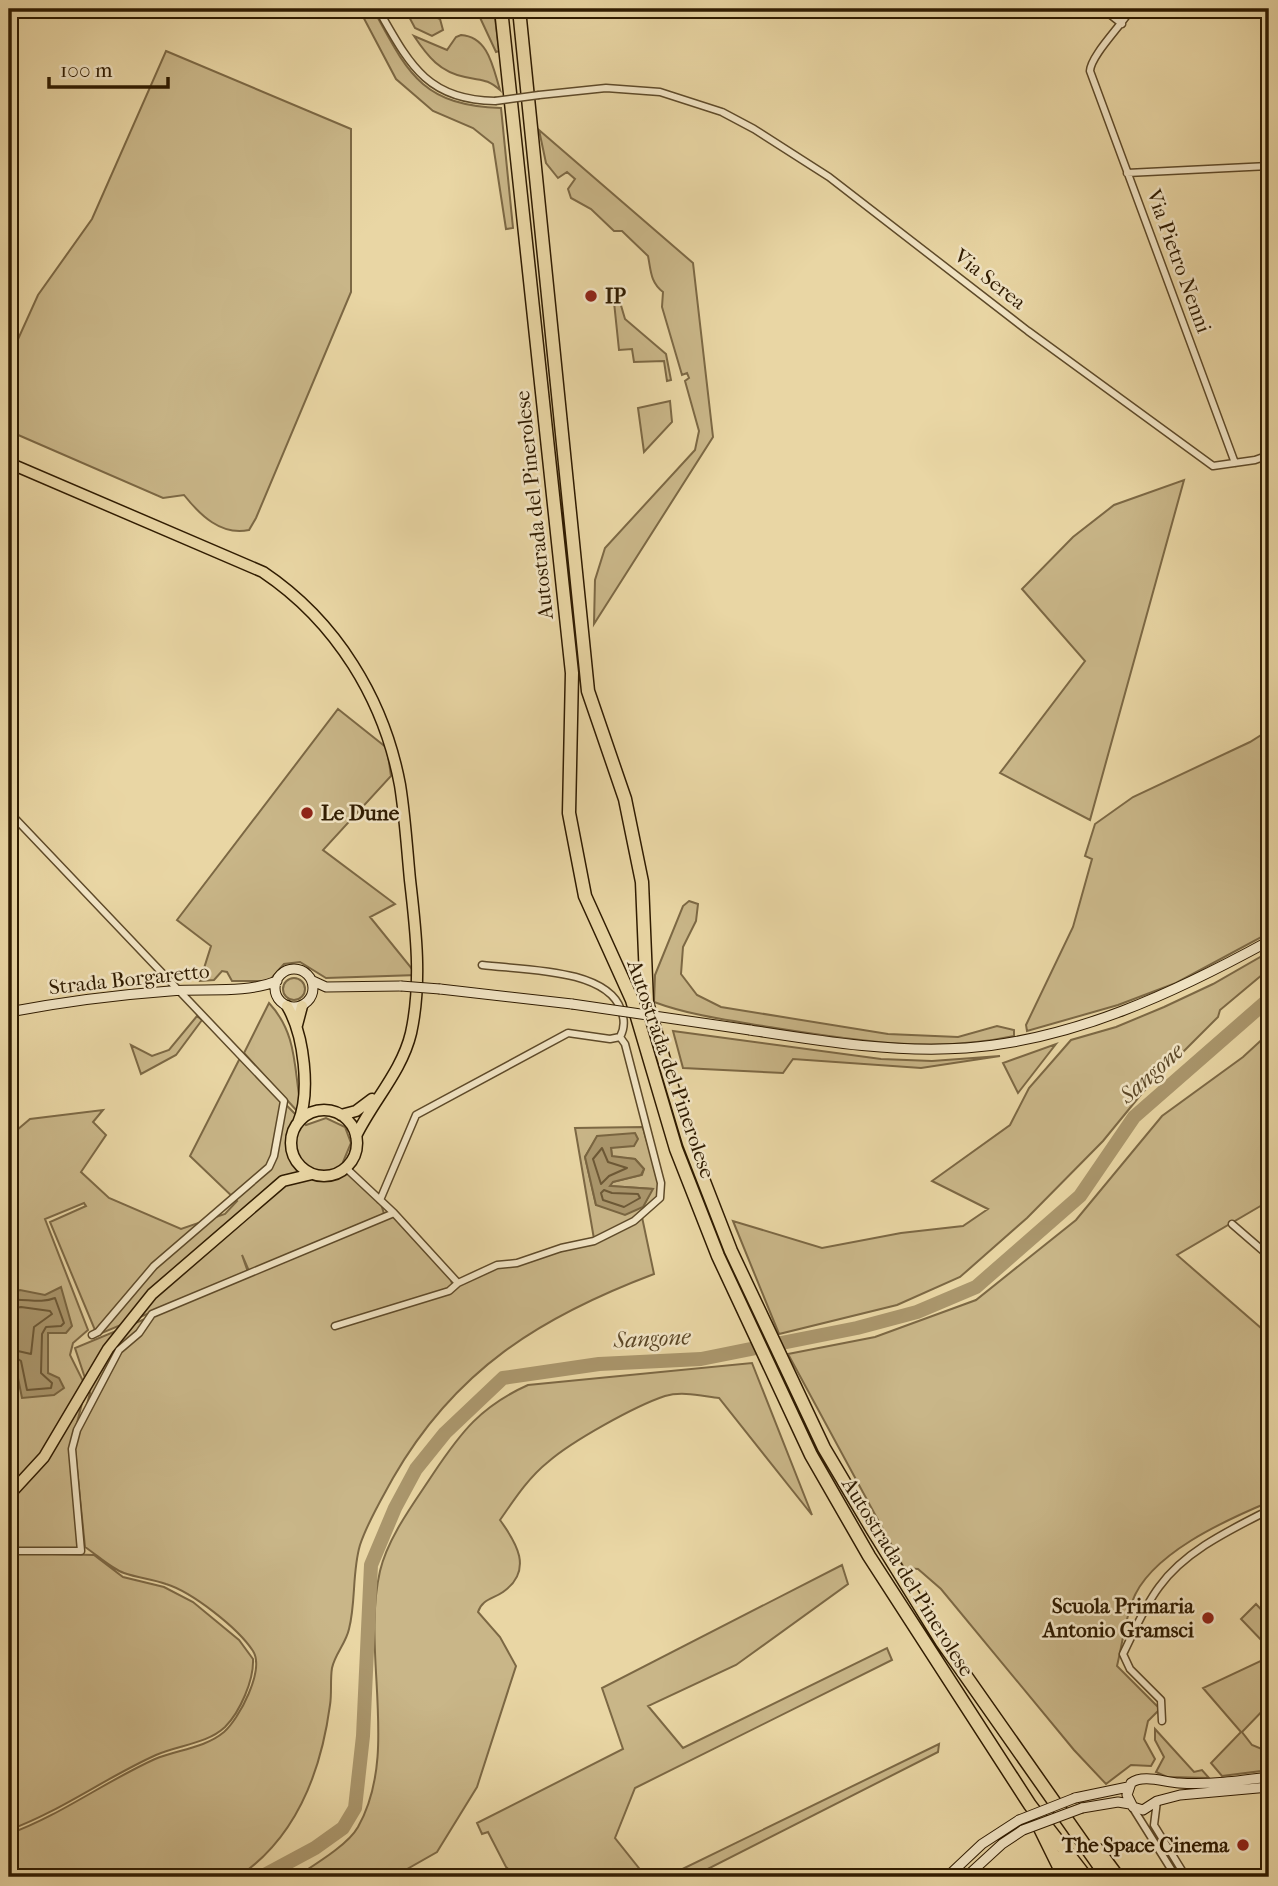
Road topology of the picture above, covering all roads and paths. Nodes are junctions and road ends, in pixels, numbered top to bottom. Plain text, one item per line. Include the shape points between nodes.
1 (378, 9) edge
2 (501, 9) edge
3 (519, 9) edge
4 (1103, 9) edge
5 (1131, 9) edge
6 (1122, 24) junction
7 (1269, 166) edge
8 (1128, 173) junction
9 (1269, 455) edge
10 (9, 463) edge
11 (1235, 463) junction
12 (9, 812) edge
13 (1269, 941) edge
14 (482, 965) dead end
15 (276, 981) junction
16 (254, 987) junction
17 (313, 987) junction
18 (178, 990) junction
19 (276, 995) junction
20 (287, 1006) junction
21 (302, 1006) junction
22 (9, 1012) edge
23 (297, 1027) junction
24 (620, 1037) junction
25 (387, 1085) junction
26 (306, 1086) junction
27 (324, 1111) junction
28 (341, 1115) junction
29 (297, 1125) junction
30 (356, 1136) junction
31 (292, 1149) junction
32 (346, 1168) junction
33 (312, 1174) junction
34 (284, 1181) junction
35 (380, 1200) junction
36 (394, 1213) junction
37 (1232, 1224) dead end
38 (1269, 1256) edge
39 (458, 1283) junction
40 (335, 1326) dead end
41 (93, 1335) dead end
42 (9, 1495) edge
43 (1269, 1510) edge
44 (9, 1551) edge
45 (1161, 1721) dead end
46 (1019, 1751) junction
47 (1269, 1777) edge
48 (1152, 1781) junction
49 (1128, 1787) junction
50 (1269, 1787) edge
51 (1157, 1801) junction
52 (1130, 1804) junction
53 (1030, 1805) junction
54 (947, 1877) edge
55 (966, 1877) edge
56 (1064, 1877) edge
57 (1075, 1877) edge
58 (1086, 1877) edge
59 (1107, 1877) edge
60 (1118, 1877) edge
61 (1176, 1877) edge
62 (1186, 1877) edge

1 - 11 street, Via Serea, bridge via 422,78 456,97 495,101 635,89 691,101 743,124 829,177 1213,466
2 - 53 highway, Autostrada del Pinerolese via 572,673 569,813 590,909 629,992 676,1149 718,1256 796,1421 869,1556
3 - 46 highway, Autostrada del Pinerolese via 588,691 625,799 642,882 648,1003 690,1143 731,1251 799,1397 942,1642
4 - 6 street
5 - 6 street
6 - 8 street, Via Pietro Nenni via 1094,58 1090,71
7 - 8 street
8 - 11 street, Via Pietro Nenni
9 - 11 street, Via Serea
10 - 25 main road via 263,572 311,612 363,680 383,721 400,784 417,950 410,1036
12 - 18 street
13 - 17 street, bridge via 1198,980 1110,1016 1024,1039 967,1048 898,1048 440,989
14 - 24 street via 580,978 603,987 612,992 621,1010 624,1024
15 - 16 street, Strada Borgaretto
15 - 17 street via 294,969 306,973
15 - 19 street
16 - 18 street, Strada Borgaretto
16 - 19 street, Strada Borgaretto
17 - 21 street
18 - 22 street, Strada Borgaretto via 69,1000
18 - 41 street via 285,1101 274,1156 264,1172 154,1266
19 - 20 street
20 - 21 street
20 - 23 main road
21 - 23 main road
23 - 26 main road
24 - 35 street via 568,1033 416,1115
24 - 39 street via 661,1183 660,1198 634,1221 603,1238 488,1268
25 - 28 main road via 362,1108
25 - 30 main road
26 - 27 main road
26 - 29 main road
27 - 28 main road
27 - 29 main road via 306,1116
28 - 30 main road
29 - 31 main road
30 - 32 main road via 356,1153
31 - 33 main road via 301,1167
31 - 34 main road
32 - 33 main road via 330,1176
32 - 35 street
33 - 34 main road
34 - 42 main road via 142,1305 108,1349 55,1442
35 - 36 street
36 - 39 street
36 - 44 street via 152,1314 119,1350 77,1430 72,1449 81,1551
37 - 38 street
39 - 40 street via 449,1291
43 - 45 street via 1187,1558 1147,1607 1123,1654 1130,1669 1161,1700
46 - 59 highway, Autostrada del Pinerolese
46 - 60 highway
47 - 48 street via 1223,1783
48 - 49 street via 1137,1779
48 - 51 street via 1158,1790
49 - 52 street
49 - 54 street, bridge via 1074,1798 1019,1820 982,1844
50 - 51 street
51 - 52 street via 1143,1810
51 - 62 street via 1154,1825
52 - 55 street, bridge via 1082,1808 1023,1830
52 - 61 street
53 - 56 highway
53 - 57 highway
53 - 58 highway, Autostrada del Pinerolese

